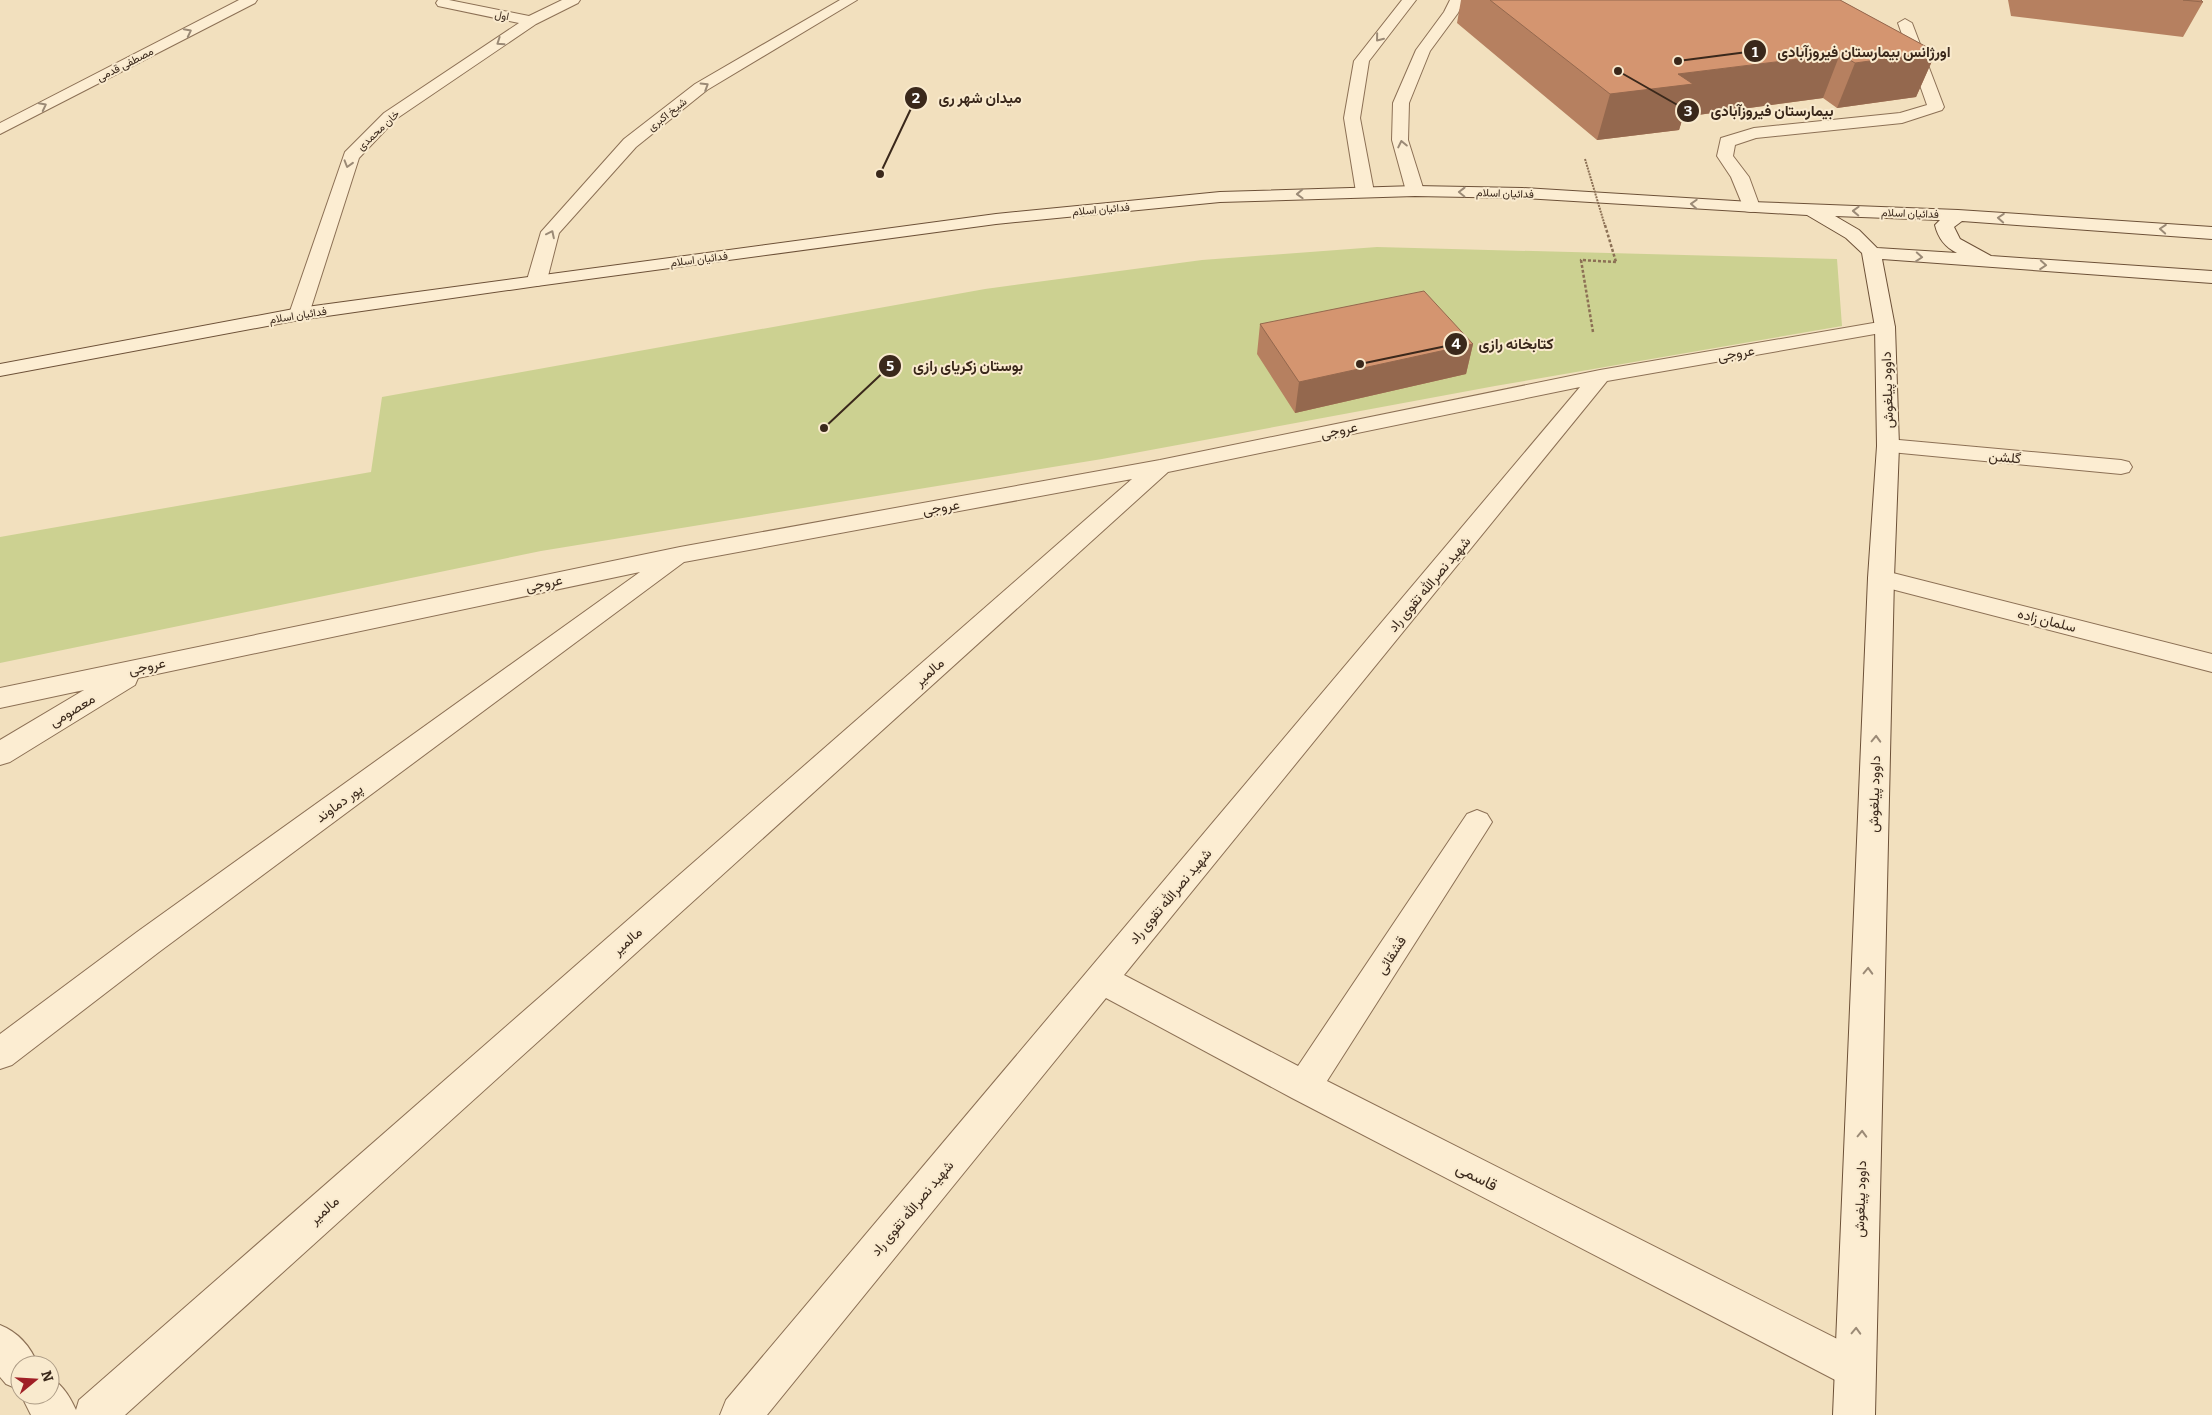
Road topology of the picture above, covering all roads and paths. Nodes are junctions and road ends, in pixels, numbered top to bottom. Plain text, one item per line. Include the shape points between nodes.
1 (250, 0) edge
2 (573, 0) edge
3 (850, 0) edge
4 (1409, 0) edge
5 (443, 3) dead end
6 (1454, 6) edge
7 (1470, 11) dead end
8 (531, 21) junction
9 (1905, 23) dead end
10 (0, 129) edge
11 (1585, 158) dead end
12 (1415, 191) junction
13 (1365, 192) junction
14 (1752, 208) junction
15 (1808, 209) junction
16 (1958, 215) junction
17 (2212, 233) edge
18 (1871, 254) junction
19 (1995, 262) junction
20 (2212, 277) edge
21 (537, 280) junction
22 (299, 314) junction
23 (1885, 327) junction
24 (0, 370) edge
25 (1600, 376) junction
26 (1888, 446) junction
27 (1160, 467) junction
28 (2121, 467) dead end
29 (680, 555) junction
30 (1881, 578) junction
31 (2212, 663) edge
32 (143, 667) junction
33 (0, 698) edge
34 (0, 754) edge
35 (1477, 822) dead end
36 (1101, 979) junction
37 (0, 1054) edge
38 (1304, 1087) junction
39 (0, 1345) edge
40 (10, 1358) edge
41 (1854, 1369) junction
42 (49, 1405) edge
43 (57, 1415) edge
44 (94, 1415) edge
45 (741, 1415) edge
46 (1854, 1415) edge

10 -> 1 street, مصطفی قدمی
2 - 8 street, خان محمدی
21 -> 3 street, شیخ اکبری via 550,232 630,143 701,87
4 -> 13 street via 1362,61 1352,118
5 - 8 street, اول
6 - 7 street
12 -> 6 street via 1400,140 1401,103 1423,50
8 -> 22 street, خان محمدی via 390,116 351,156
9 - 14 street via 1936,107 1902,118 1754,133 1727,142 1725,156 1740,177
11 - 25 path, bridge via 1616,262 1580,260
12 - 13 street, فدائیان اسلام
14 -> 12 street, فدائیان اسلام via 1522,193
13 -> 21 street, فدائیان اسلام via 1220,197 996,219
14 - 15 street, فدائیان اسلام
16 -> 15 street, فدائیان اسلام
15 - 18 street, داوود پیلغوش via 1853,232
17 -> 16 street, فدائیان اسلام
16 - 19 street via 1944,225 1946,237 1958,247
18 -> 19 street
18 - 23 street, داوود پیلغوش
19 -> 20 street
21 - 22 street, فدائیان اسلام
22 - 24 street, فدائیان اسلام
23 - 25 street, عروجی
23 - 26 street, داوود پیلغوش
25 - 27 street, عروجی
25 - 36 street, شهید نصرالله تقوی راد
26 - 28 street, گلشن
26 - 30 street, داوود پیلغوش
27 - 29 street, عروجی
27 - 44 street, مالمیر
29 - 32 street, عروجی
29 - 37 street, پور دماوند via 156,936
30 - 31 street, سلمان زاده
41 -> 30 street, داوود پیلغوش
32 - 33 street, عروجی
32 - 34 street, معصومی
35 - 38 street, قشقائی
36 - 38 street, قاسمی
36 - 45 street, شهید نصرالله تقوی راد
38 - 41 street, قاسمی
39 - 40 street
41 - 46 street, داوود پیلغوش
42 - 43 street

